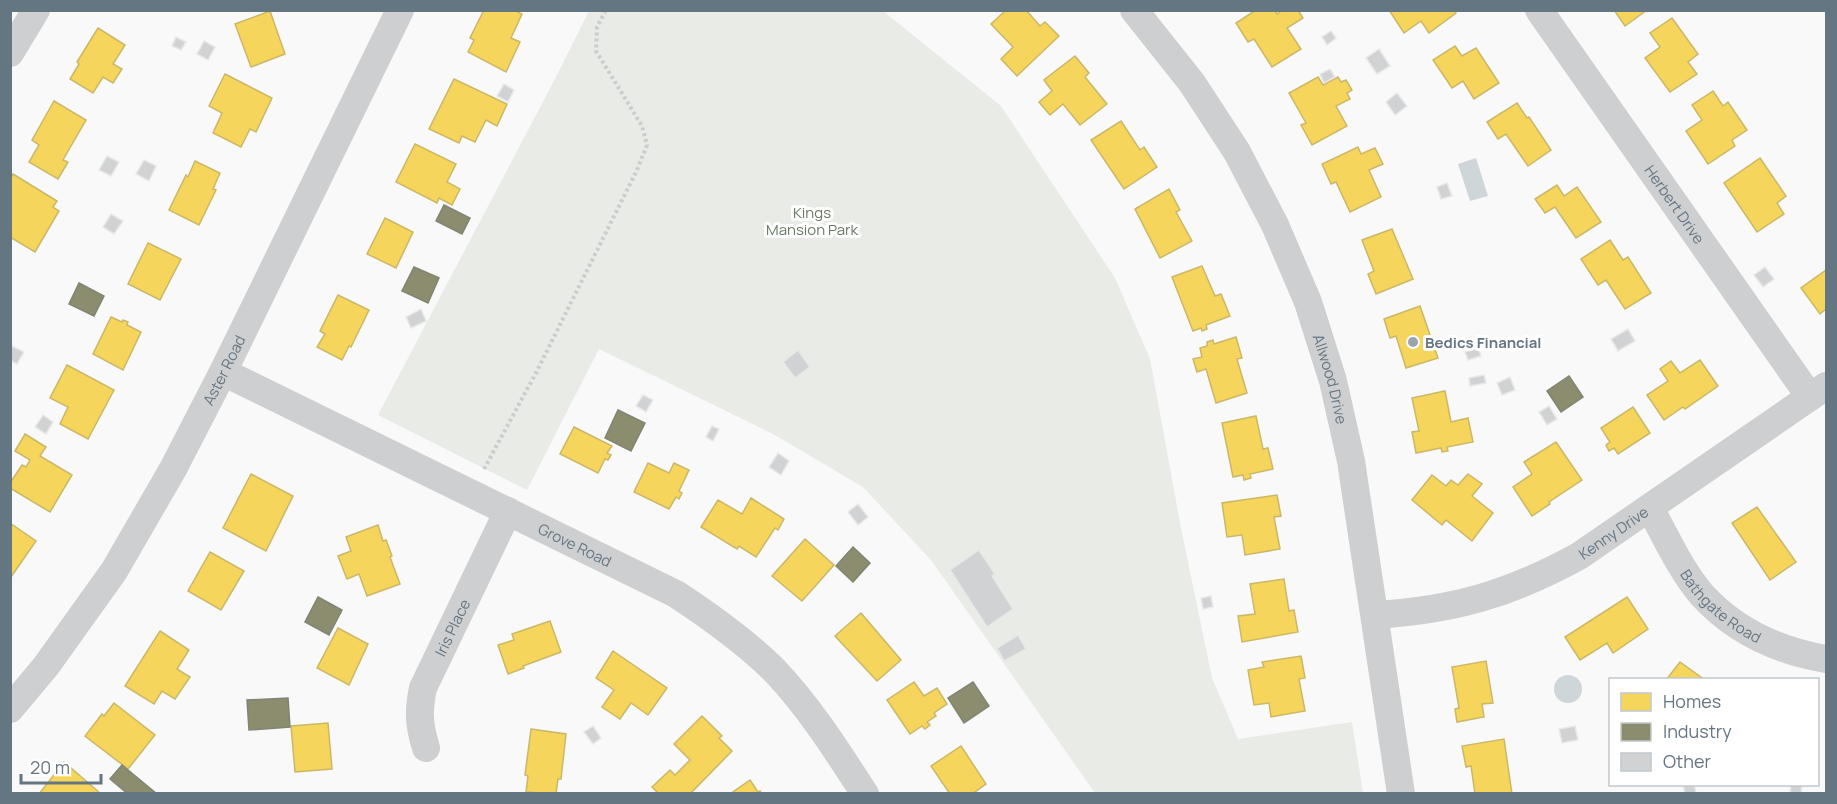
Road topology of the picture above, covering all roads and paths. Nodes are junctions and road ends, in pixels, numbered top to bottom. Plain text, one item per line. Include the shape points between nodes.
1 (36, 10) edge
2 (400, 10) edge
3 (606, 10) edge
4 (1134, 10) edge
5 (1539, 10) edge
6 (10, 53) edge
7 (224, 372) junction
8 (1818, 392) edge
9 (471, 493) junction
10 (1650, 508) junction
11 (508, 511) junction
12 (1375, 615) junction
13 (1827, 658) edge
14 (10, 709) edge
15 (426, 748) dead end
16 (865, 794) edge
17 (1401, 794) edge

1 - 6 street
2 - 7 street, Aster Road
3 - 9 path via 597,27 596,51 642,126 647,145 536,374
4 - 12 street, Allwood Drive via 1192,83 1237,152 1275,225 1308,302 1333,381 1352,461
5 - 8 street, Herbert Drive
7 - 9 street, Grove Road
7 - 14 street, Aster Road via 114,571
8 - 10 street, Kenny Drive
9 - 11 street, Grove Road
10 - 12 street, Kenny Drive via 1579,556 1515,587 1446,607
10 - 13 street, Bathgate Road via 1682,566 1713,606 1769,644
11 - 15 street, Iris Place via 423,688 420,730
11 - 16 street, Grove Road via 676,594 744,642 801,701
12 - 17 street, Allwood Drive

